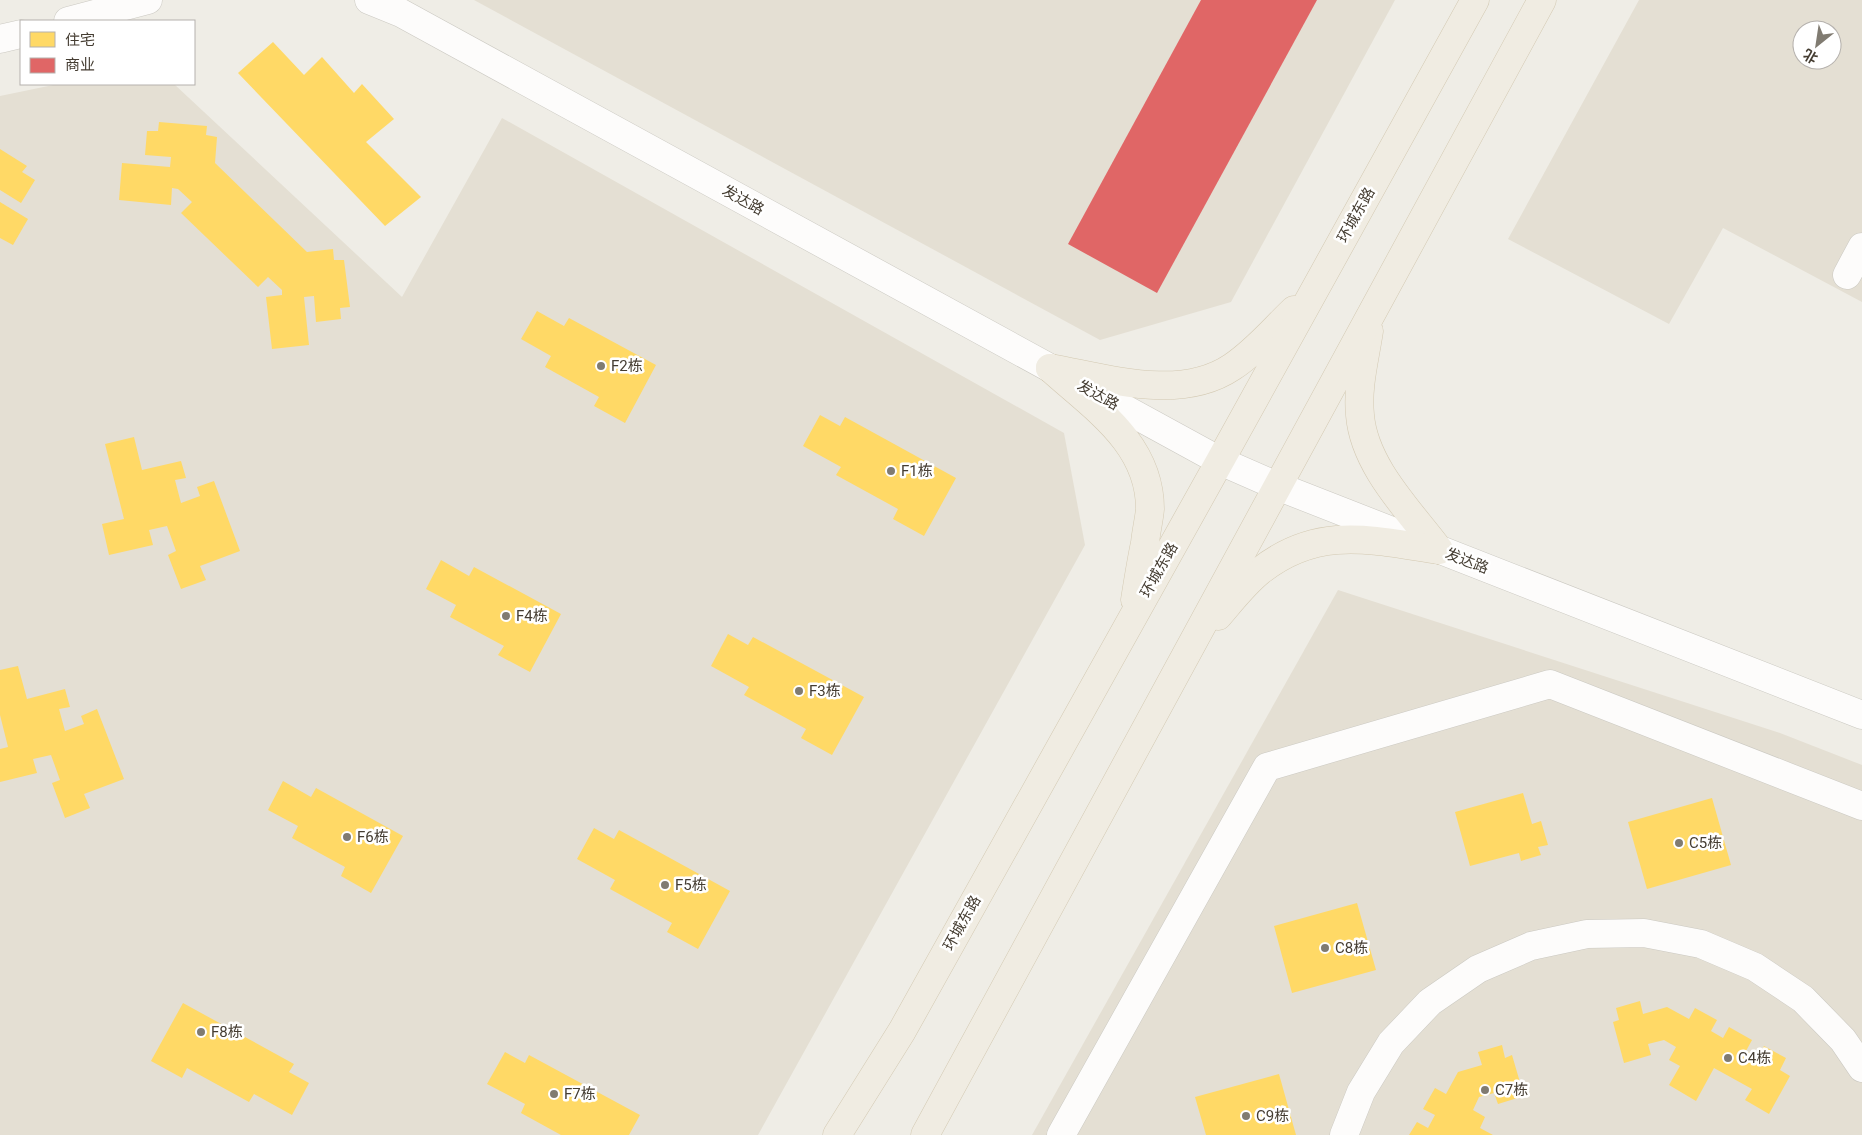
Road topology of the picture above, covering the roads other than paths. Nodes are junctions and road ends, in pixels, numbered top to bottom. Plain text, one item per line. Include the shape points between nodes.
1 (148, 0) edge
2 (369, 0) edge
3 (1475, 0) edge
4 (1542, 0) edge
5 (72, 20) edge
6 (20, 34) edge
7 (0, 39) edge
8 (1862, 247) edge
9 (1847, 275) dead end
10 (1315, 289) junction
11 (1372, 311) junction
12 (1050, 368) junction
13 (1220, 461) junction
14 (1277, 486) junction
15 (1439, 550) junction
16 (1132, 619) junction
17 (1190, 645) junction
18 (1862, 715) edge
19 (1862, 806) edge
20 (1862, 1068) edge
21 (837, 1135) edge
22 (925, 1135) edge
23 (1061, 1135) edge
24 (1344, 1135) edge

1 - 5 street
2 - 12 street, 发达路 via 401,13
3 - 10 main road, 环城东路
4 - 11 main road
6 - 7 street
8 - 9 street
10 - 12 main road via 1246,357 1214,377 1198,382 1161,387
10 - 13 main road, 环城东路
11 - 14 main road
11 - 15 main road via 1359,395 1364,436 1380,473
12 - 13 street, 发达路
12 - 16 main road via 1118,429 1140,459 1146,477 1150,511
13 - 14 street, 发达路
13 - 16 main road, 环城东路
14 - 15 street, 发达路
14 - 17 main road
15 - 17 main road via 1363,538 1325,540 1307,545 1258,572
15 - 18 street, 发达路
16 - 21 main road, 环城东路 via 902,1031
17 - 22 main road
19 - 23 street via 1550,684 1267,767
20 - 24 street via 1843,1040 1803,999 1755,967 1701,944 1644,934 1587,934 1531,946 1478,968 1430,1002 1391,1043 1360,1092

